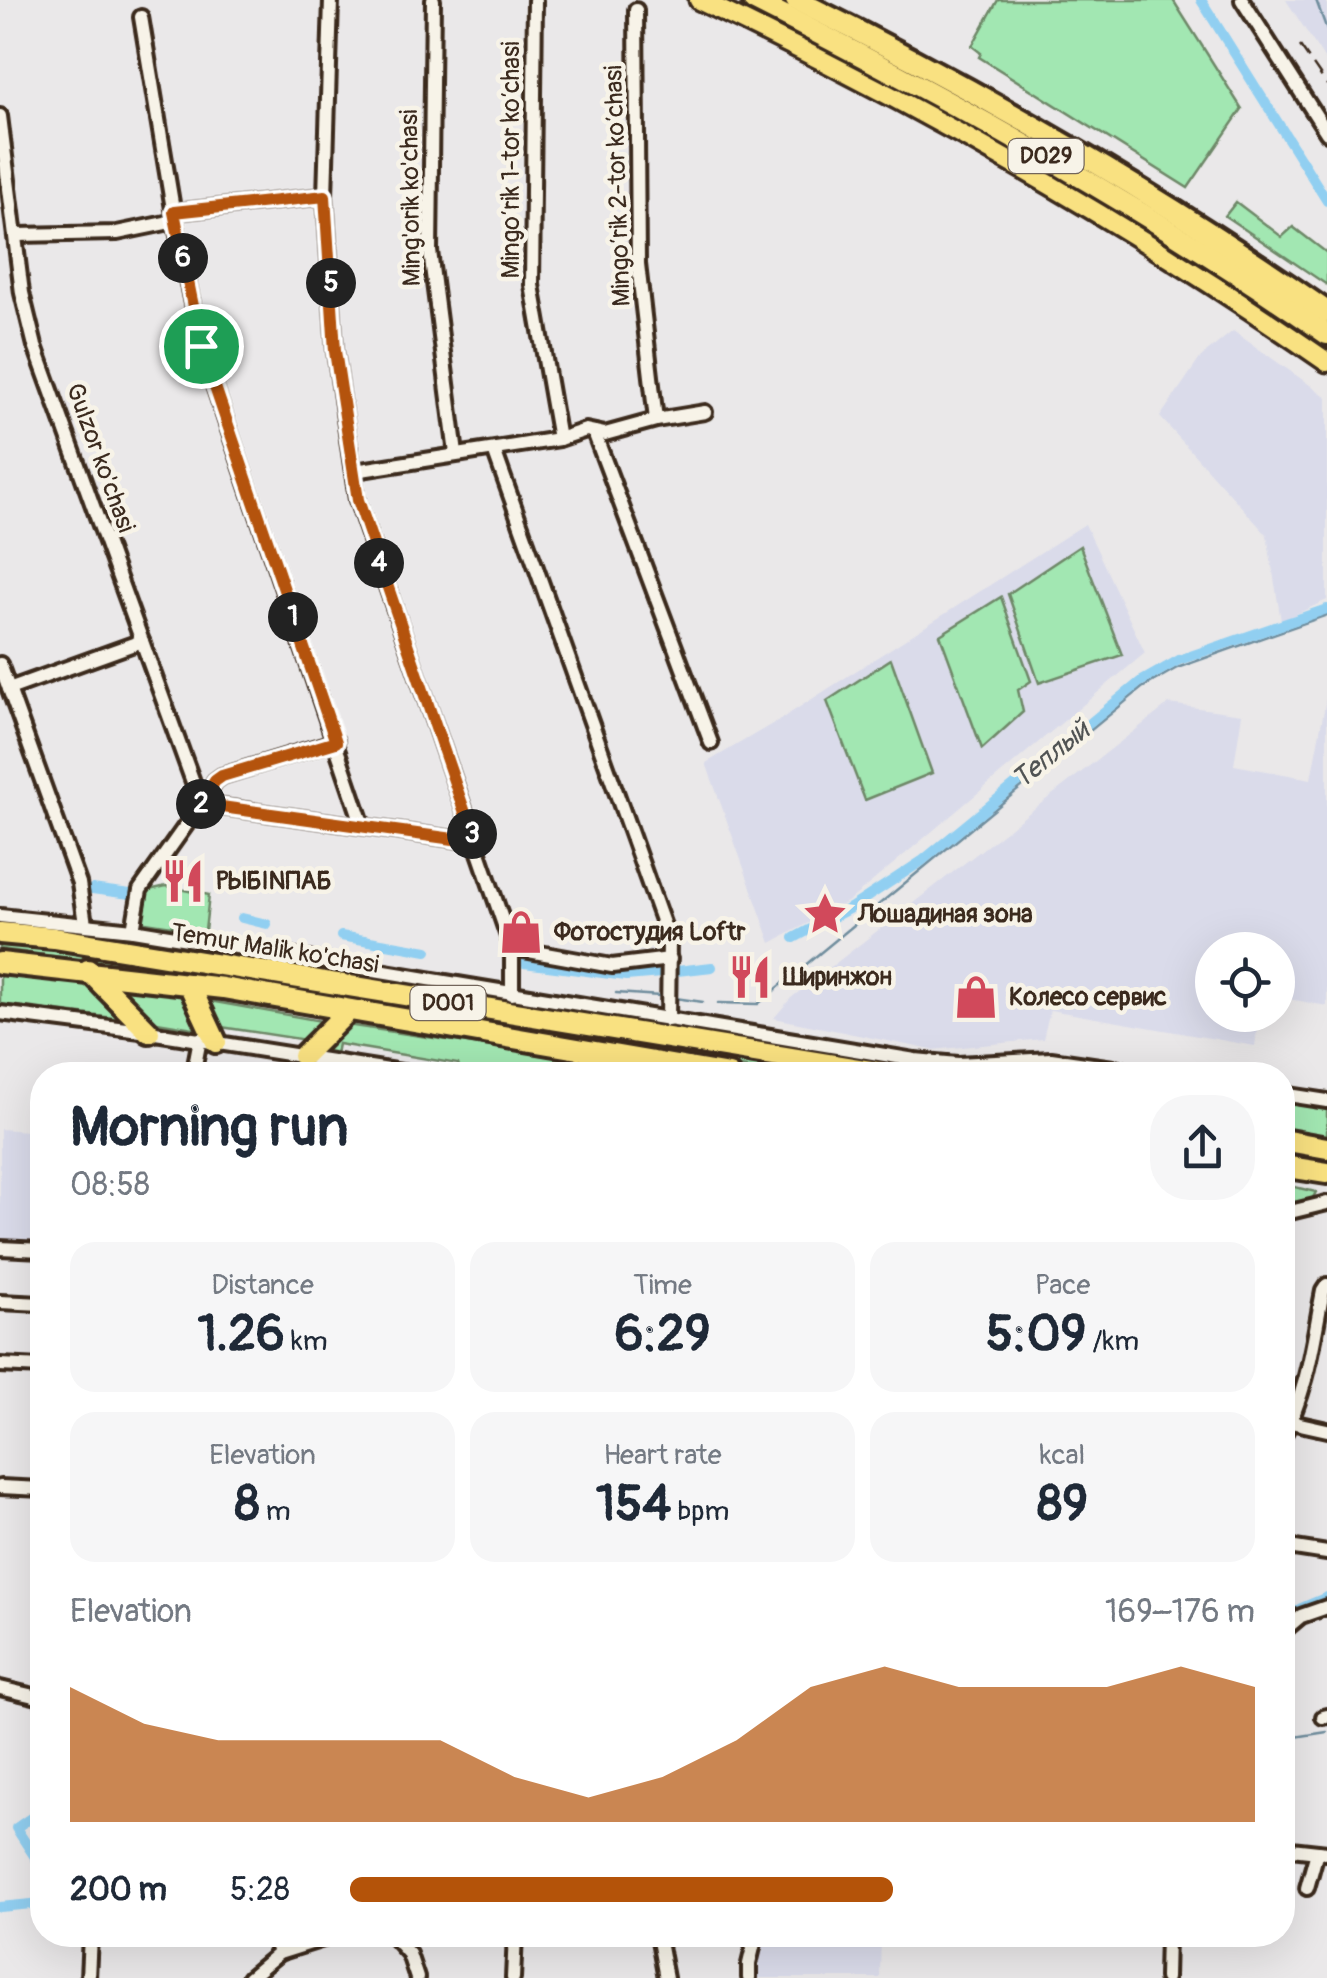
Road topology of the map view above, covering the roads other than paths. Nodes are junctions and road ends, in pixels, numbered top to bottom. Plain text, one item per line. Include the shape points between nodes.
1 (331, 0) edge
2 (433, 0) edge
3 (534, 0) edge
4 (699, 0) edge
5 (753, 0) edge
6 (796, 0) edge
7 (1242, 0) edge
8 (636, 10) dead end
9 (141, 17) dead end
10 (0, 116) edge
11 (1327, 133) edge
12 (325, 196) junction
13 (175, 217) junction
14 (17, 235) junction
15 (1327, 312) edge
16 (1327, 334) edge
17 (1327, 362) edge
18 (704, 412) dead end
19 (656, 420) junction
20 (594, 432) junction
21 (560, 439) junction
22 (494, 450) junction
23 (456, 454) junction
24 (355, 472) junction
25 (142, 642) junction
26 (0, 664) edge
27 (10, 689) junction
28 (336, 742) junction
29 (710, 742) dead end
30 (200, 804) junction
31 (363, 826) junction
32 (475, 842) junction
33 (0, 916) edge
34 (86, 924) junction
35 (133, 930) junction
36 (0, 933) edge
37 (512, 948) junction
38 (670, 959) junction
39 (0, 962) edge
40 (88, 970) junction
41 (189, 984) junction
42 (512, 994) junction
43 (348, 1010) junction
44 (0, 1012) edge
45 (668, 1020) junction
46 (634, 1022) junction
47 (149, 1032) junction
48 (208, 1041) junction
49 (795, 1041) junction
50 (303, 1056) junction
51 (812, 1060) junction
52 (199, 1062) edge
53 (340, 1062) edge
54 (653, 1062) edge
55 (823, 1062) edge
56 (929, 1062) edge
57 (989, 1062) edge
58 (1077, 1062) edge
59 (1295, 1096) edge
60 (1327, 1101) edge
61 (1295, 1142) edge
62 (1327, 1148) edge
63 (1295, 1168) edge
64 (1327, 1173) edge
65 (1327, 1203) edge
66 (1295, 1211) edge
67 (0, 1248) edge
68 (30, 1249) edge
69 (1327, 1285) edge
70 (0, 1302) edge
71 (30, 1303) edge
72 (0, 1364) edge
73 (30, 1366) edge
74 (1295, 1410) edge
75 (1295, 1423) edge
76 (1327, 1430) edge
77 (0, 1487) edge
78 (30, 1488) edge
79 (1295, 1548) edge
80 (1327, 1552) edge
81 (1327, 1607) edge
82 (1295, 1621) edge
83 (0, 1688) edge
84 (30, 1695) edge
85 (1295, 1849) edge
86 (1322, 1852) edge
87 (1306, 1888) dead end
88 (89, 1947) edge
89 (278, 1947) edge
90 (299, 1947) edge
91 (403, 1947) edge
92 (515, 1947) edge
93 (660, 1947) edge
94 (754, 1947) edge
95 (1167, 1947) edge
96 (280, 1953) junction
97 (88, 1978) edge
98 (249, 1978) edge
99 (417, 1978) edge
100 (514, 1978) edge
101 (666, 1978) edge
102 (749, 1978) edge
103 (1166, 1978) edge

1 - 12 street
2 - 23 street, Ming'orik ko'chasi via 430,251
3 - 21 street, Mingo‘rik 1-tor ko‘chasi via 532,285
4 - 17 main road via 1038,179
5 - 16 highway, D029 via 1107,191
6 - 15 highway, D029 via 1071,149
7 - 11 street
8 - 19 street, Mingo‘rik 2-tor ko‘chasi via 638,264
9 - 13 street
10 - 14 street, Gulzor ko'chasi
12 - 13 street
12 - 24 street via 335,351
13 - 14 street via 117,233
13 - 28 street via 201,346
14 - 25 street, Gulzor ko'chasi via 35,346
18 - 19 street
19 - 20 street
20 - 21 street
20 - 29 street
21 - 22 street
22 - 23 street
22 - 38 street via 665,928
23 - 24 street
24 - 32 street via 358,500
25 - 27 street
25 - 30 street, Gulzor ko'chasi
26 - 27 street
27 - 34 street via 79,883
28 - 30 street via 222,776
28 - 31 street
30 - 31 street
30 - 35 street via 140,890
31 - 32 street
32 - 37 street
33 - 34 street
34 - 35 street
35 - 42 street
36 - 46 highway, Temur Malik ko'chasi / D001
37 - 38 street via 612,966
37 - 42 street
38 - 45 street
39 - 40 highway, Temur Malik ko'chasi / D001
40 - 41 highway, Temur Malik ko'chasi / D001
40 - 47 highway
41 - 43 highway, Temur Malik ko'chasi / D001
41 - 48 highway
42 - 46 street
43 - 50 highway
43 - 54 highway, Temur Malik ko'chasi / D001
44 - 47 street
45 - 46 street
45 - 49 street
46 - 51 highway, Temur Malik ko'chasi / D001
47 - 48 street
48 - 50 street
48 - 52 street
49 - 51 street
49 - 56 street
50 - 53 street
51 - 55 highway, Temur Malik ko'chasi / D001
57 - 58 street
59 - 60 street
61 - 62 highway
63 - 64 highway
65 - 66 street
67 - 68 street
69 - 74 street
70 - 71 street
72 - 73 street
75 - 76 street
77 - 78 street
79 - 80 street
81 - 82 street
83 - 84 street
85 - 86 street
86 - 87 street
88 - 97 street
89 - 96 street
90 - 96 street
91 - 99 street
92 - 100 street
93 - 101 street
94 - 102 street
95 - 103 street
96 - 98 street

